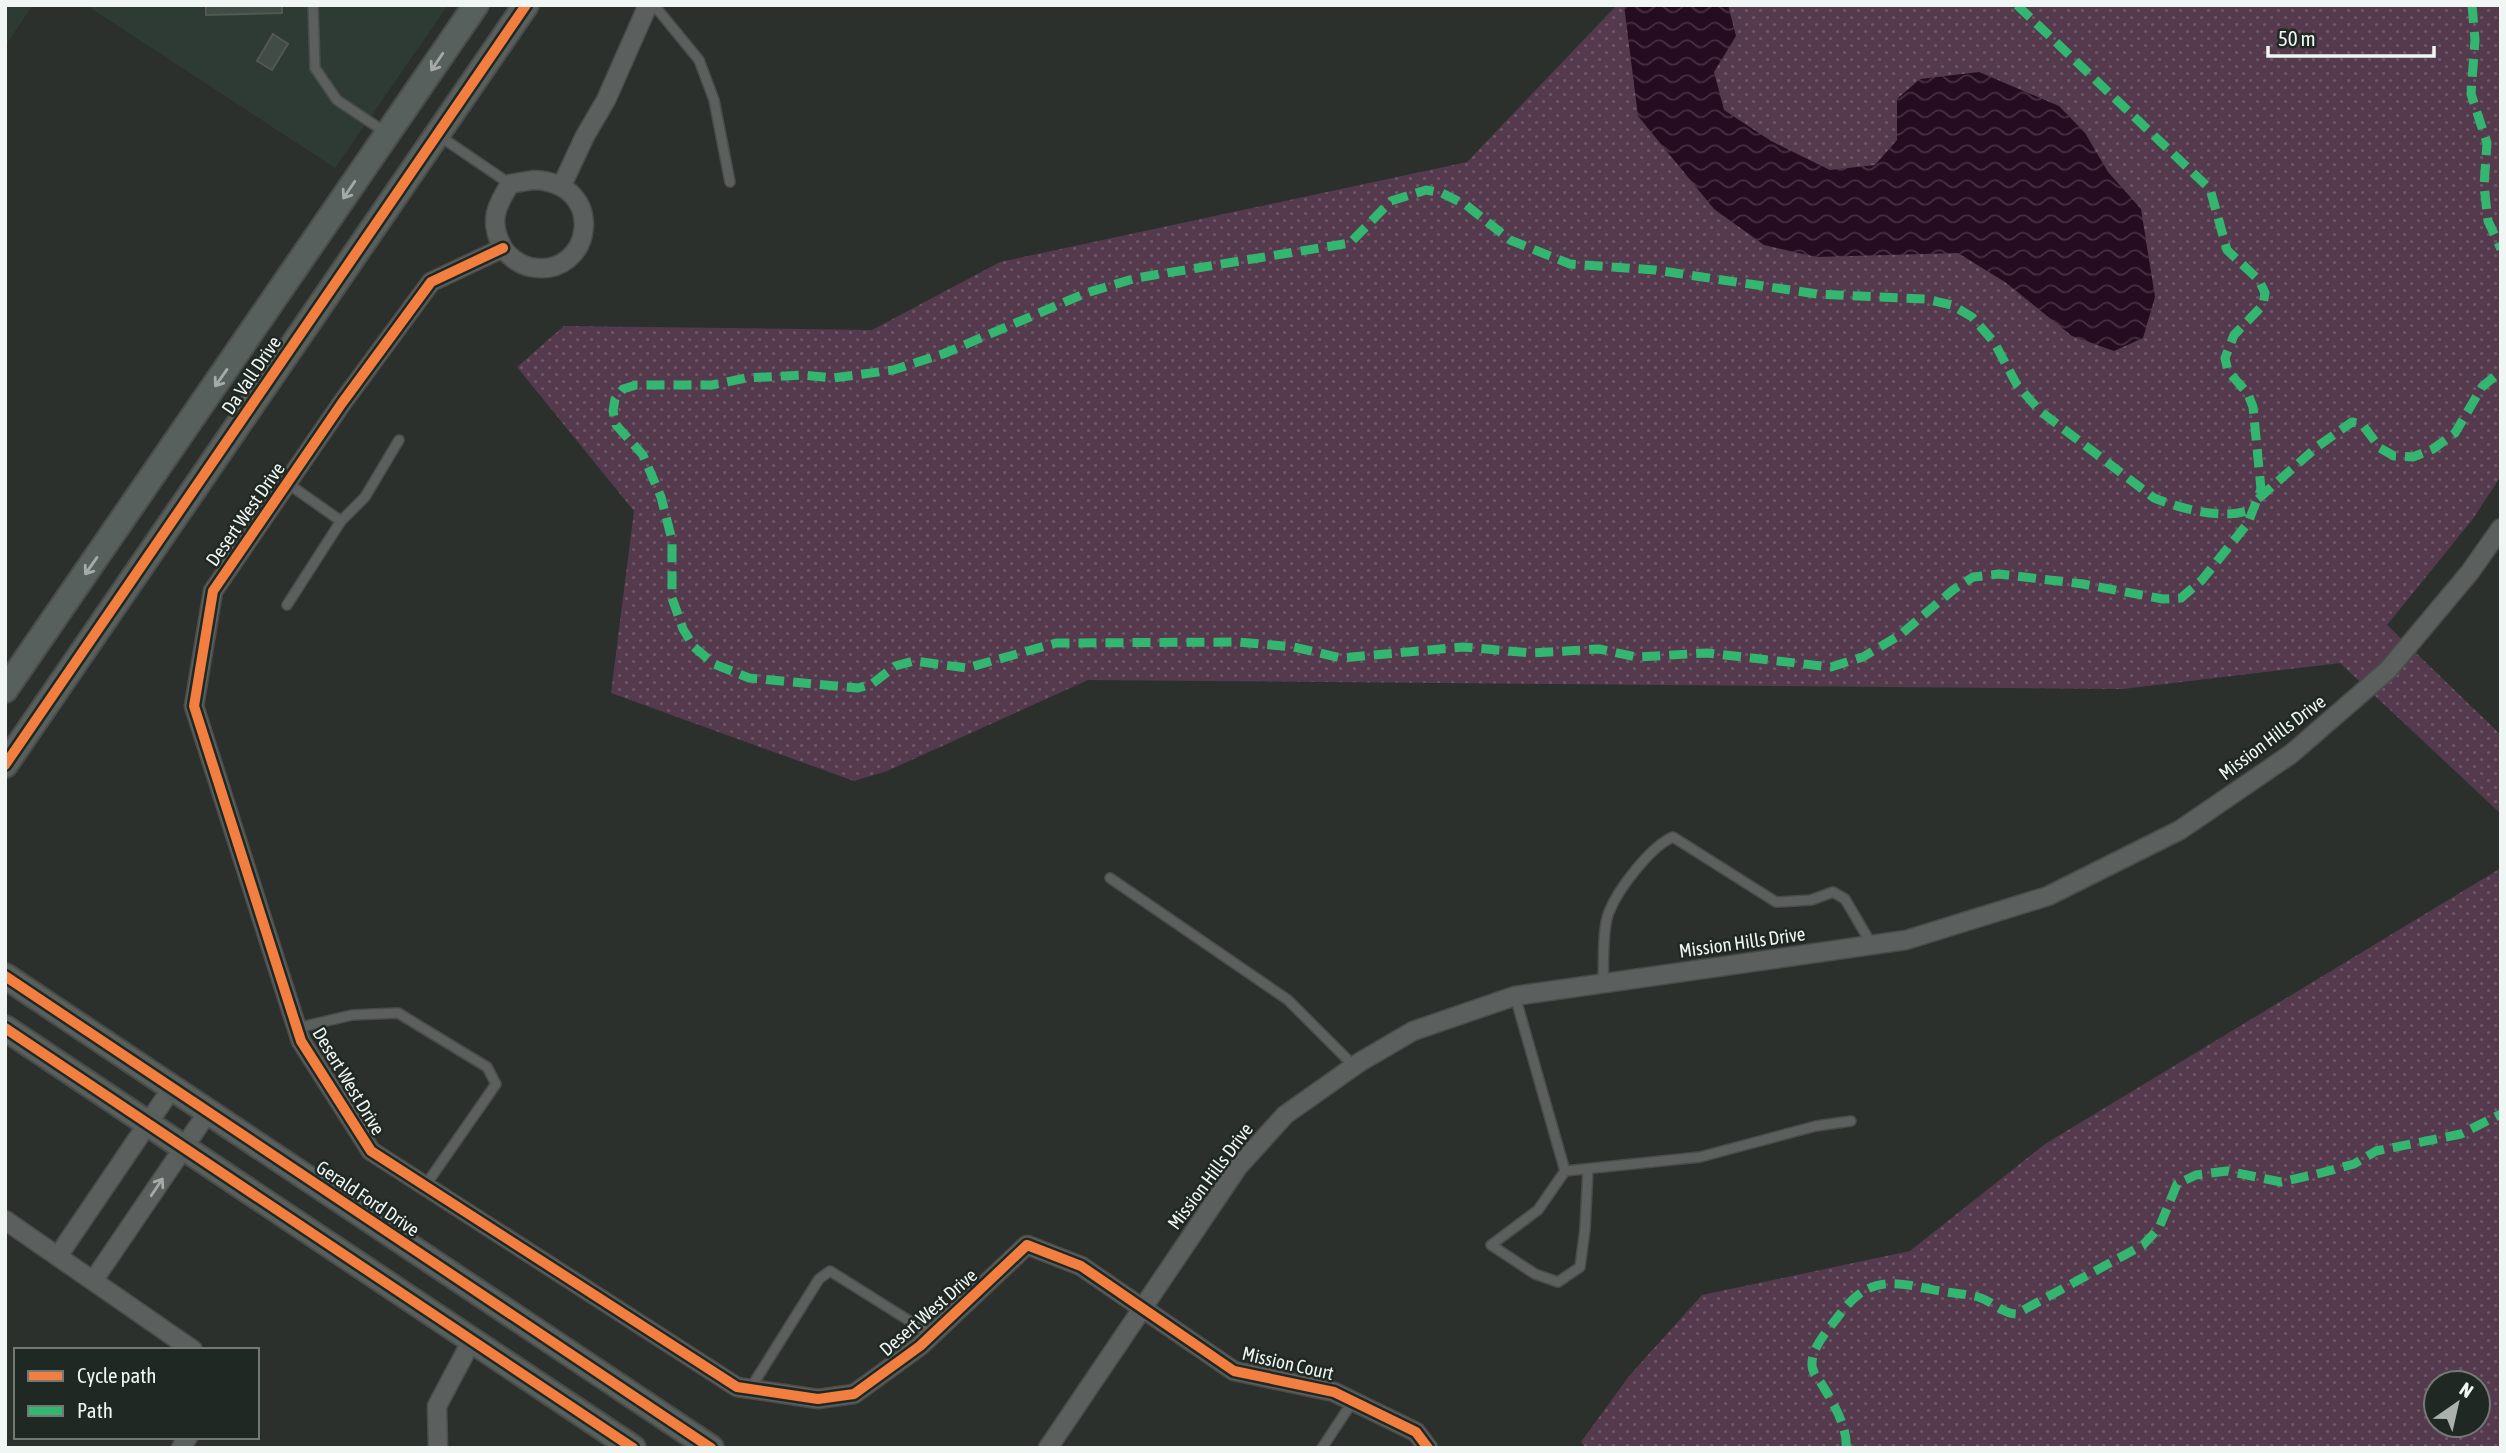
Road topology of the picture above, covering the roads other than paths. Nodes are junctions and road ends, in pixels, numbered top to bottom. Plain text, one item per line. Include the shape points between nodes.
1 (313, 5) edge
2 (475, 5) edge
3 (526, 5) edge
4 (648, 5) edge
5 (654, 5) edge
6 (387, 134) junction
7 (437, 134) junction
8 (730, 182) dead end
9 (510, 184) junction
10 (562, 185) junction
11 (503, 248) junction
12 (399, 440) dead end
13 (288, 483) junction
14 (341, 521) junction
15 (2501, 528) edge
16 (287, 605) dead end
17 (5, 690) edge
18 (5, 765) edge
19 (1110, 878) dead end
20 (1872, 945) junction
21 (5, 976) edge
22 (1603, 984) junction
23 (1515, 996) junction
24 (5, 1028) edge
25 (297, 1028) junction
26 (1354, 1066) junction
27 (172, 1088) junction
28 (208, 1112) junction
29 (1851, 1121) dead end
30 (149, 1123) junction
31 (184, 1147) junction
32 (1588, 1169) junction
33 (1565, 1171) junction
34 (425, 1186) junction
35 (5, 1220) edge
36 (58, 1256) junction
37 (93, 1281) junction
38 (1140, 1308) junction
39 (932, 1335) junction
40 (472, 1340) junction
41 (190, 1348) edge
42 (750, 1389) junction
43 (1353, 1401) junction
44 (438, 1448) edge
45 (633, 1448) edge
46 (711, 1448) edge
47 (1048, 1448) edge
48 (1322, 1448) edge
49 (1428, 1448) edge

1 - 6 lane via 315,68 337,100
2 -> 6 main road, Da Vall Drive
3 - 7 main road, Da Vall Drive
4 - 10 street
5 - 8 lane via 699,60 714,100
6 -> 17 main road, Da Vall Drive
7 - 9 lane
7 - 18 main road, Da Vall Drive
9 - 10 street via 548,180
9 - 11 street via 496,207 497,235
10 - 11 street via 577,201 584,221 583,235 567,259 540,268 513,259
11 - 13 street, Desert West Drive via 431,282
12 - 14 lane via 365,497
13 - 14 lane
13 - 25 street, Desert West Drive via 213,591 194,706
14 - 16 lane
15 - 20 street, Mission Hills Drive via 2388,670 2291,754 2180,830 2048,896 1906,940
19 - 26 lane via 1288,1000
20 - 22 street, Mission Hills Drive
20 - 22 lane via 1845,899 1833,892 1811,900 1776,902 1673,837 1644,860 1608,913
21 - 27 main road, Gerald Ford Drive
22 - 23 street, Mission Hills Drive
23 - 26 street, Mission Hills Drive via 1413,1031
23 - 33 lane
24 - 30 main road
25 - 34 street, Desert West Drive via 371,1151
25 - 34 lane via 352,1015 398,1013 487,1066 496,1084
26 - 38 street, Mission Hills Drive via 1285,1115 1238,1167
27 - 28 main road, Gerald Ford Drive
27 - 30 street
28 - 31 street
28 - 46 main road, Gerald Ford Drive
29 - 32 lane via 1700,1157
30 - 31 main road
30 - 36 street
37 -> 31 street
31 - 40 main road
32 - 33 lane
32 - 33 lane via 1580,1267 1558,1282 1535,1274 1491,1245 1538,1210
34 - 42 street, Desert West Drive via 737,1387
35 - 36 street
36 - 37 street
37 - 41 street
38 - 39 street, Desert West Drive via 1081,1266 1027,1245
38 - 43 street, Mission Court via 1234,1371 1334,1392
38 - 47 street, Mission Hills Drive
39 - 42 street, Desert West Drive via 854,1394 818,1399
39 - 42 lane via 830,1271 819,1279
40 - 44 street via 437,1406
40 - 45 main road
43 - 48 lane
43 - 49 street, Mission Court via 1416,1432

